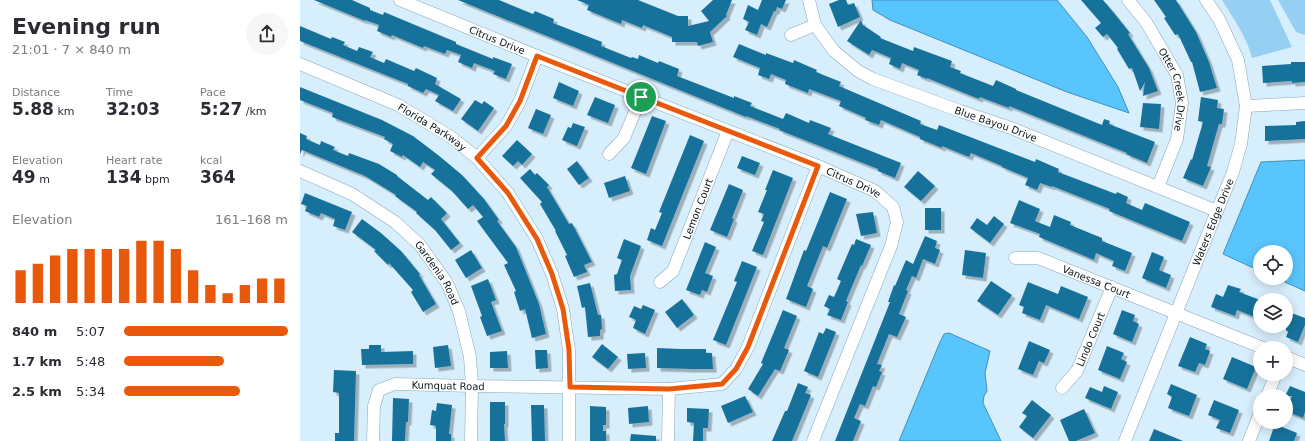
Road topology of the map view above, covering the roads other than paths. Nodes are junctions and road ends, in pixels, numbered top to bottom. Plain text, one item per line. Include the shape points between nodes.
1 (400, 0) edge
2 (809, 0) edge
3 (1128, 0) edge
4 (1206, 0) edge
5 (815, 25) junction
6 (791, 35) dead end
7 (537, 56) junction
8 (300, 64) edge
9 (641, 97) junction
10 (1305, 103) edge
11 (1246, 106) junction
12 (728, 131) junction
13 (609, 154) dead end
14 (477, 158) junction
15 (818, 166) junction
16 (300, 171) edge
17 (1158, 187) junction
18 (1217, 211) junction
19 (1015, 258) dead end
20 (660, 282) dead end
21 (1112, 287) junction
22 (1177, 313) junction
23 (1253, 344) edge
24 (1293, 360) edge
25 (1305, 365) edge
26 (472, 386) junction
27 (570, 387) junction
28 (1062, 388) dead end
29 (669, 389) junction
30 (1254, 429) edge
31 (373, 441) edge
32 (471, 441) edge
33 (569, 441) edge
34 (668, 441) edge
35 (813, 441) edge
36 (1125, 441) edge
37 (1249, 441) edge

1 - 7 street, Citrus Drive
2 - 5 street, Blue Bayou Drive
3 - 17 street, Otter Creek Drive via 1146,22 1177,75 1182,103 1177,140
4 - 11 street, Waters Edge Drive via 1219,19 1238,60
5 - 6 street
5 - 17 street, Blue Bayou Drive via 834,51 858,71 873,79 1011,128
7 - 9 street, Citrus Drive
7 - 14 street via 520,101 506,126
8 - 14 street, Florida Parkway via 398,105 451,137
9 - 12 street, Citrus Drive
9 - 13 street via 624,138
10 - 11 street
11 - 18 street, Waters Edge Drive via 1241,144
12 - 15 street, Citrus Drive
12 - 20 street, Lemon Court via 673,271
14 - 27 street, Florida Parkway via 508,193 537,239 552,274 563,309 569,350
15 - 29 street, Kumquat Road via 748,347 736,369 722,384
15 - 35 street, Citrus Drive via 875,191 893,207 897,222 891,246
16 - 26 street, Gardenia Road via 352,194 395,222 420,245 447,283 459,311 470,357
17 - 18 street, Blue Bayou Drive
18 - 22 street, Waters Edge Drive
19 - 21 street, Vanessa Court via 1038,258
21 - 22 street, Vanessa Court
21 - 28 street, Lindo Court via 1077,371
22 - 23 street, Vanessa Court
22 - 36 street, Waters Edge Drive
24 - 25 street
26 - 27 street, Kumquat Road
26 - 31 street, Kumquat Road via 395,384 379,390 374,406
26 - 32 street, Gardenia Road
27 - 29 street, Kumquat Road
27 - 33 street, Florida Parkway
29 - 34 street
30 - 37 street

